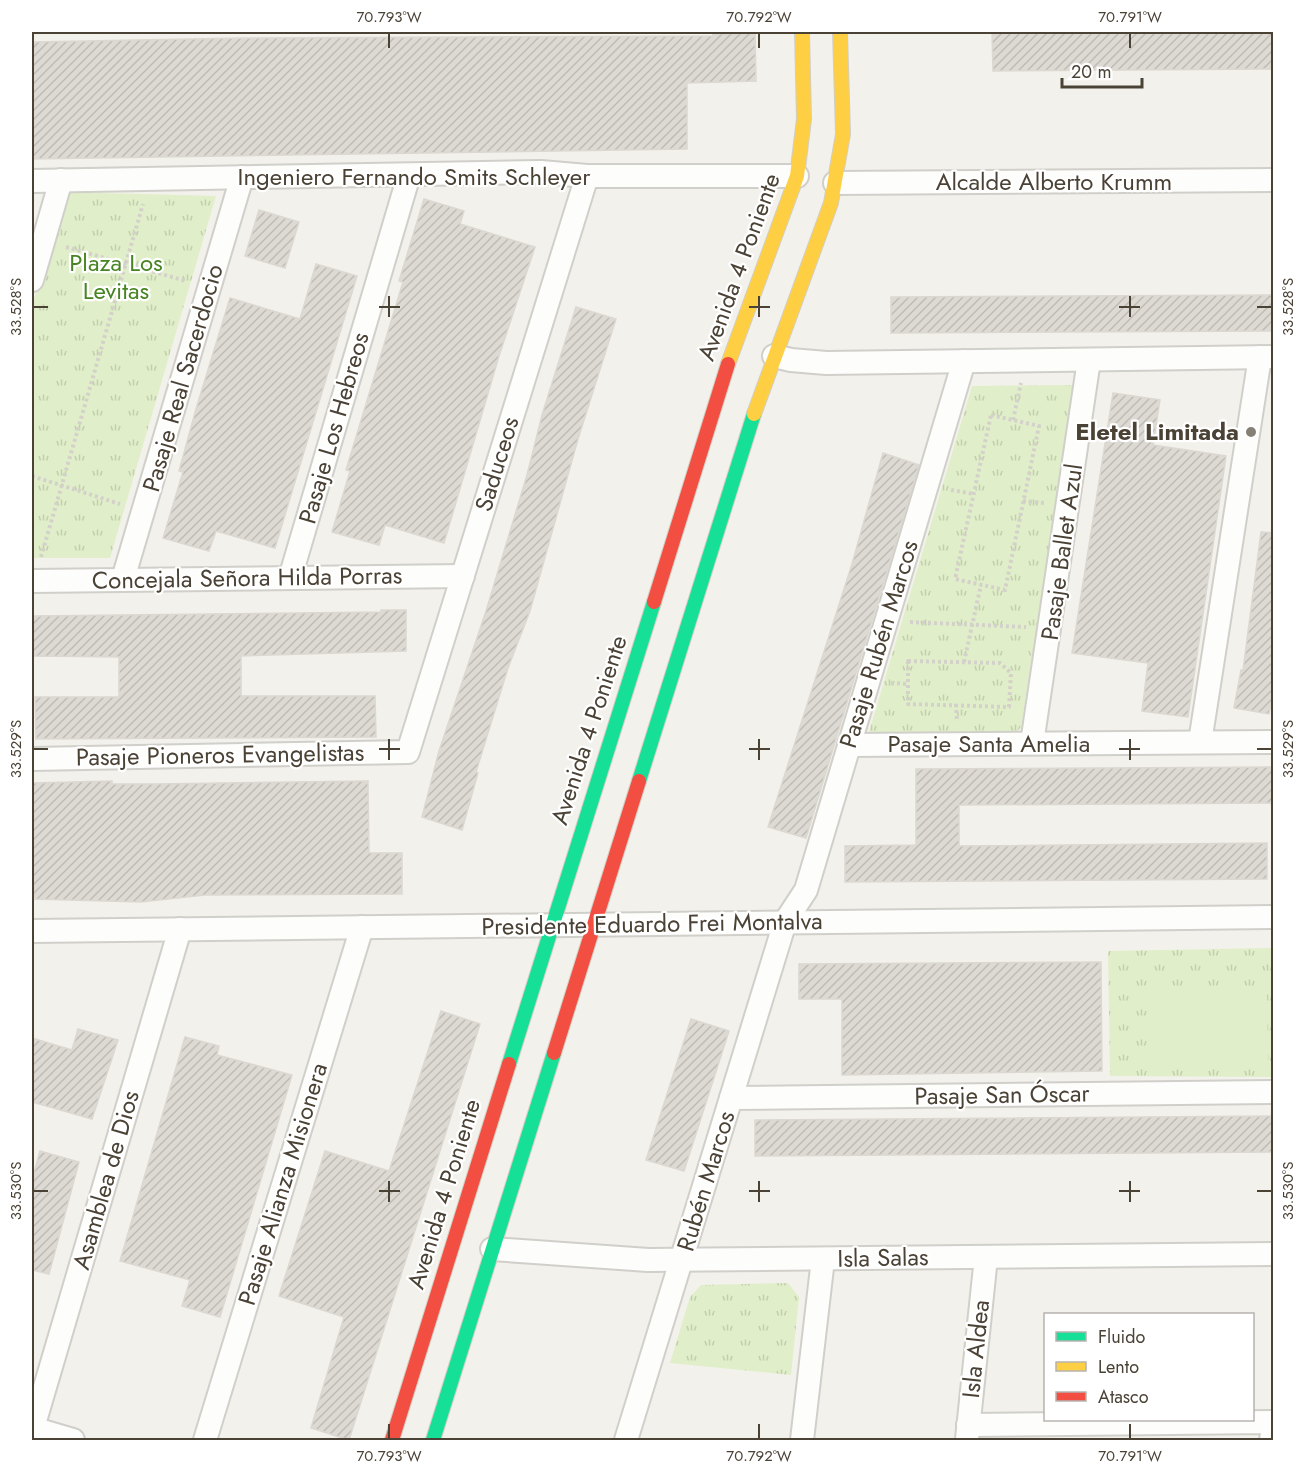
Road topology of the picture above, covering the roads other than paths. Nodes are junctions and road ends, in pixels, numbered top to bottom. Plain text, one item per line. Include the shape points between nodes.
1 (802, 32) edge
2 (840, 32) edge
3 (409, 175) junction
4 (587, 176) junction
5 (797, 176) junction
6 (242, 177) junction
7 (60, 180) junction
8 (1274, 180) edge
9 (32, 181) edge
10 (835, 183) junction
11 (32, 280) edge
12 (774, 356) junction
13 (1267, 357) edge
14 (1089, 360) junction
15 (964, 361) junction
16 (463, 576) junction
17 (290, 578) junction
18 (123, 579) junction
19 (33, 581) edge
20 (1200, 742) junction
21 (1274, 742) edge
22 (1032, 743) junction
23 (849, 745) junction
24 (408, 752) joint
25 (32, 759) edge
26 (1274, 917) edge
27 (785, 922) junction
28 (593, 924) junction
29 (551, 925) junction
30 (362, 927) junction
31 (180, 929) junction
32 (32, 931) edge
33 (1274, 1092) edge
34 (731, 1098) junction
35 (492, 1249) junction
36 (1274, 1254) edge
37 (986, 1257) junction
38 (824, 1258) junction
39 (681, 1260) junction
40 (1274, 1422) edge
41 (32, 1429) edge
42 (967, 1433) edge
43 (73, 1440) edge
44 (205, 1440) edge
45 (392, 1440) edge
46 (433, 1440) edge
47 (626, 1440) edge
48 (802, 1440) edge
49 (1271, 1440) edge

1 - 5 street, Avenida 4 Poniente via 804,119
2 - 10 street via 844,113
3 - 4 street, Ingeniero Fernando Smits Schleyer via 541,172
3 - 6 street, Ingeniero Fernando Smits Schleyer
3 - 17 street, Pasaje Los Hebreos
4 - 5 street, Ingeniero Fernando Smits Schleyer
4 - 16 street, Saduceos
5 - 29 street, Avenida 4 Poniente via 727,368
6 - 7 street, Ingeniero Fernando Smits Schleyer
6 - 18 street, Pasaje Real Sacerdocio
7 - 9 street, Ingeniero Fernando Smits Schleyer
7 - 11 street
8 - 10 street, Alcalde Alberto Krumm
10 - 12 street
12 - 15 street via 826,363
12 - 28 street
13 - 14 street
13 - 20 street
14 - 15 street
14 - 22 street, Pasaje Ballet Azul
15 - 23 street, Pasaje Rubén Marcos
16 - 17 street, Concejala Señora Hilda Porras
16 - 24 street, Saduceos
17 - 18 street, Concejala Señora Hilda Porras
18 - 19 street, Concejala Señora Hilda Porras
20 - 21 street, Pasaje Santa Amelia
20 - 22 street, Pasaje Santa Amelia
22 - 23 street, Pasaje Santa Amelia
23 - 27 street, Pasaje Rubén Marcos via 806,890
24 - 25 street, Pasaje Pioneros Evangelistas
26 - 27 street, Presidente Eduardo Frei Montalva
27 - 28 street, Presidente Eduardo Frei Montalva
27 - 34 street, Rubén Marcos
28 - 29 street, Presidente Eduardo Frei Montalva
28 - 35 street
29 - 30 street, Presidente Eduardo Frei Montalva
29 - 45 street, Avenida 4 Poniente
30 - 31 street, Presidente Eduardo Frei Montalva
30 - 44 street, Pasaje Alianza Misionera
31 - 32 street, Presidente Eduardo Frei Montalva
31 - 41 street, Asamblea de Dios
33 - 34 street, Pasaje San Óscar
34 - 39 street, Rubén Marcos
35 - 39 street, Isla Salas
35 - 46 street
36 - 37 street, Isla Salas
37 - 38 street, Isla Salas
37 - 42 street, Isla Aldea
38 - 39 street, Isla Salas
38 - 48 street
39 - 47 street, Rubén Marcos
40 - 42 street
40 - 49 street
41 - 43 street

